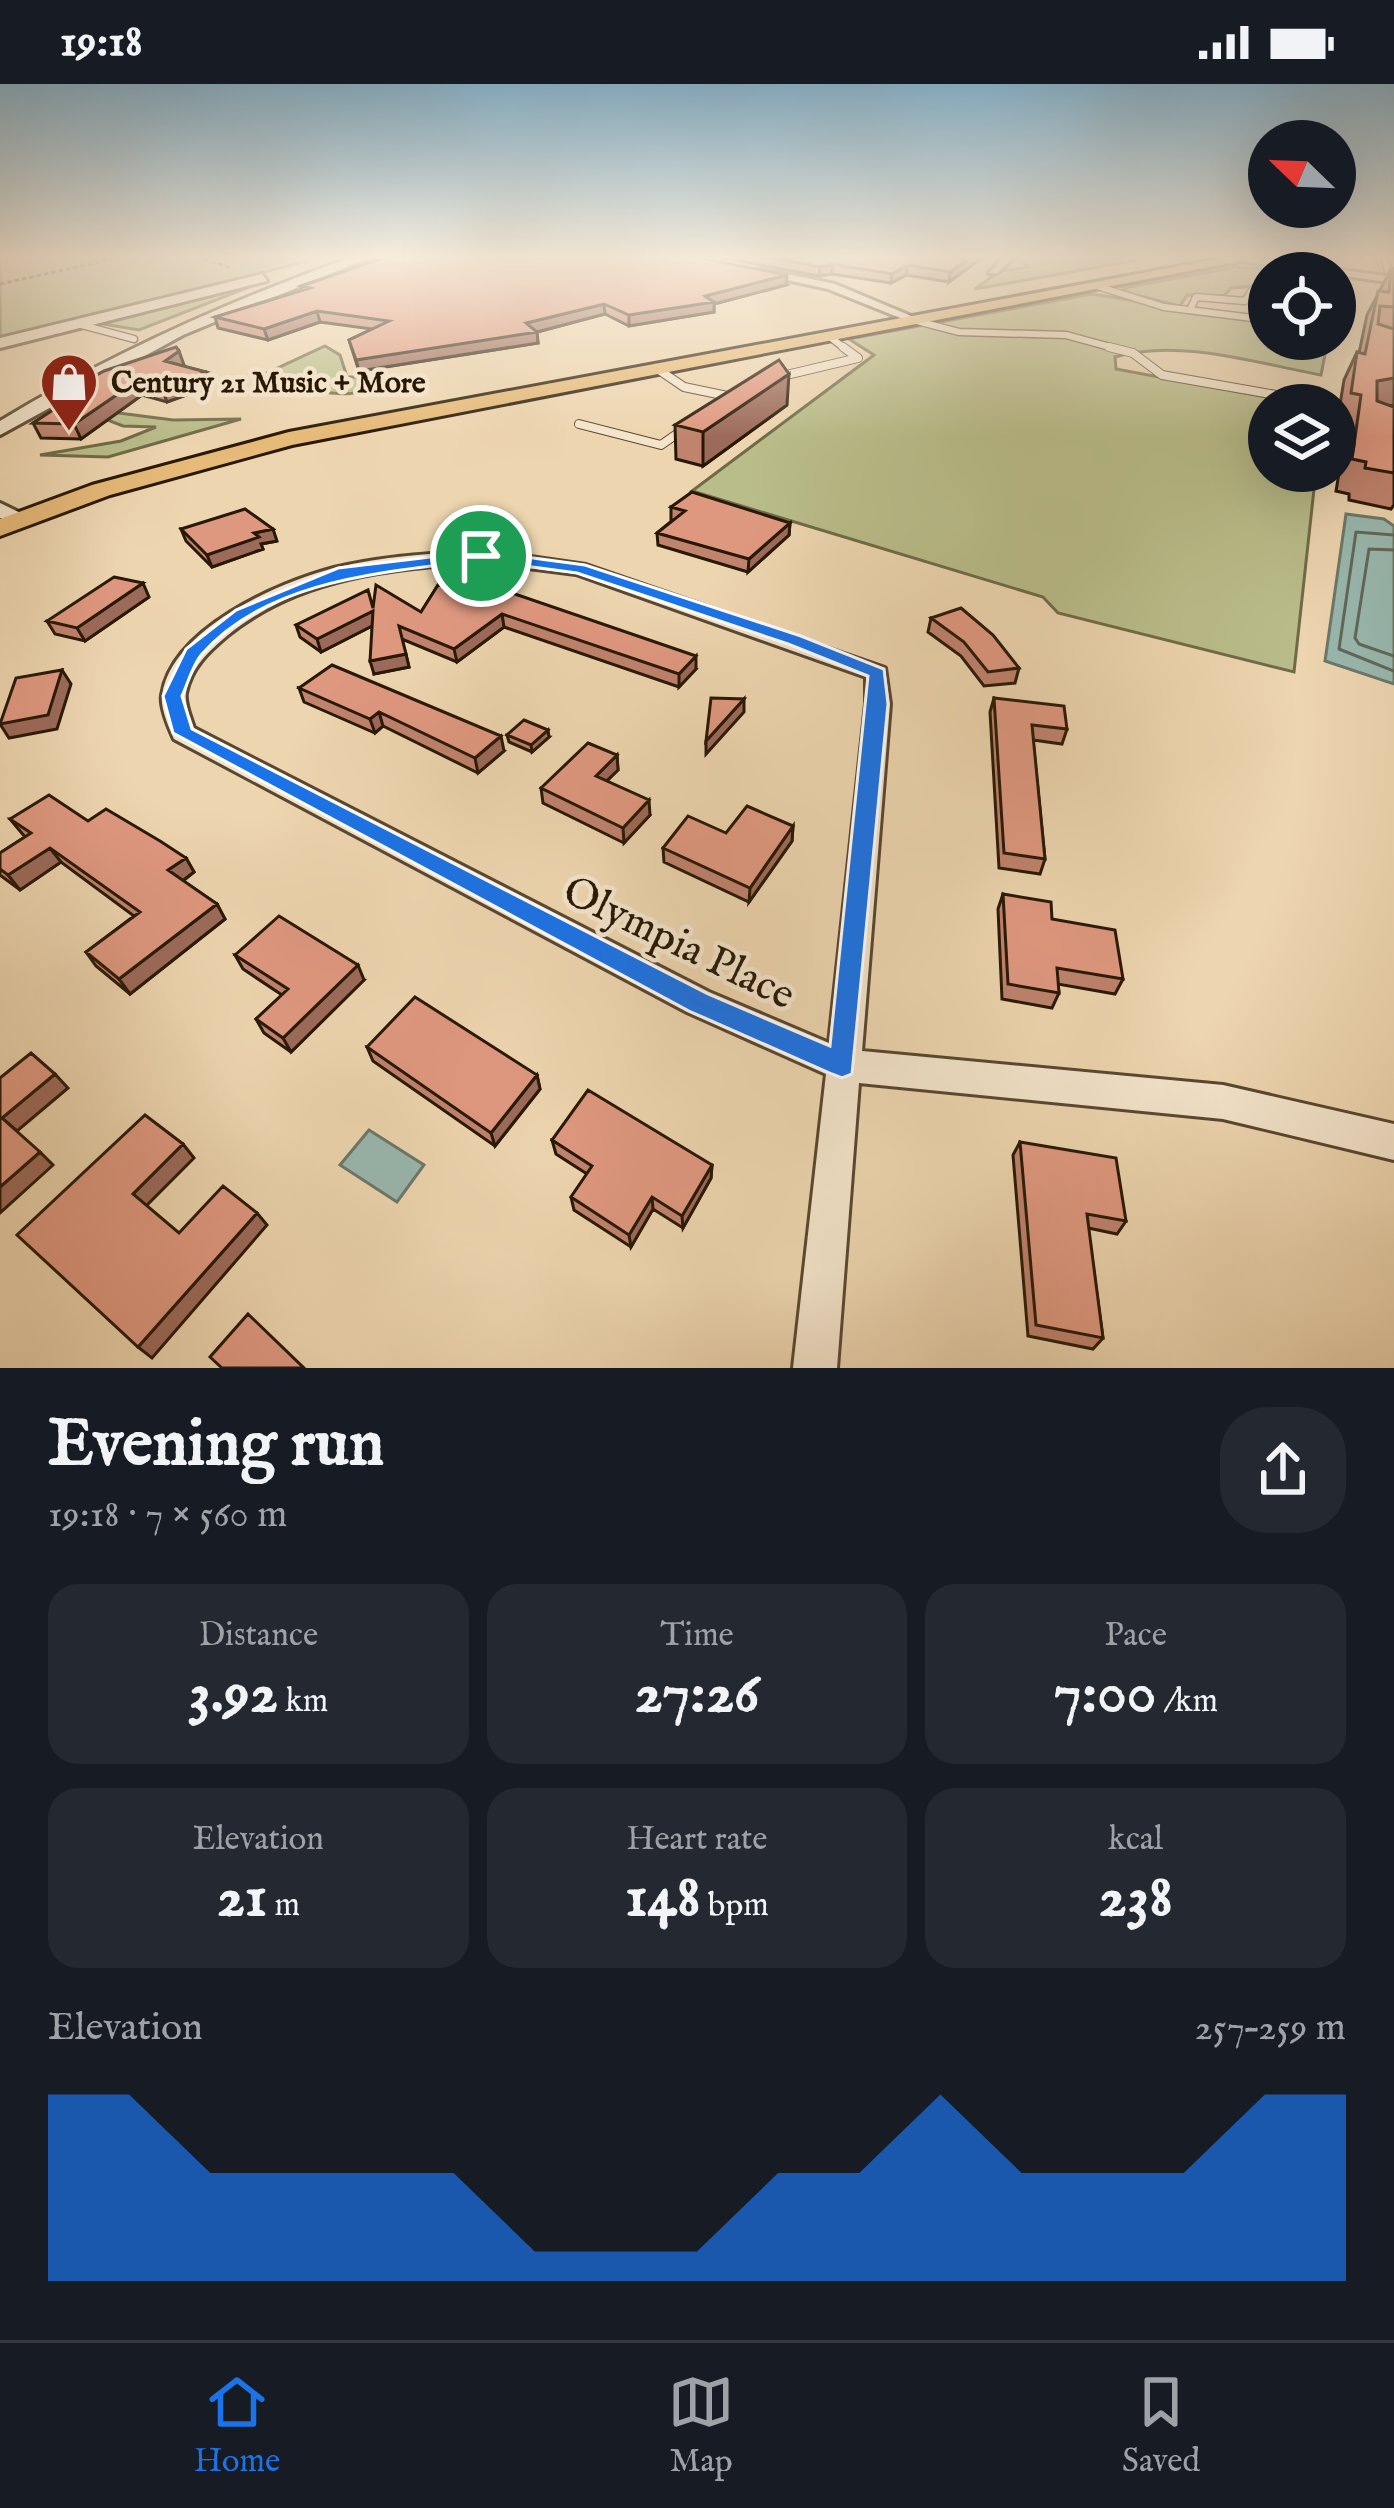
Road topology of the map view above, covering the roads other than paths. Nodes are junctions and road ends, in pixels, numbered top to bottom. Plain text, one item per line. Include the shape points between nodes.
1 (106, 317) edge
2 (192, 317) edge
3 (209, 317) edge
4 (854, 317) edge
5 (907, 317) edge
6 (939, 317) edge
7 (917, 321) junction
8 (78, 324) junction
9 (830, 337) junction
10 (134, 339) junction
11 (0, 343) edge
12 (656, 368) junction
13 (760, 382) edge
14 (1248, 389) edge
15 (745, 390) edge
16 (730, 398) junction
17 (0, 410) edge
18 (713, 410) edge
19 (696, 422) edge
20 (579, 424) dead end
21 (0, 430) edge
22 (5, 515) edge
23 (842, 1065) junction
24 (1394, 1142) edge
25 (814, 1368) edge

1 - 8 street
2 - 10 street
3 - 21 street
4 - 22 main road via 305,422 91,478
5 - 7 street
6 - 7 main road
7 - 9 main road
7 - 14 lane via 959,332 1066,335 1133,353 1162,375
8 - 10 lane
8 - 11 street
9 - 12 main road
9 - 13 lane via 858,358
10 - 17 street
12 - 16 lane via 684,387
12 - 22 main road via 289,439
15 - 16 lane
16 - 18 lane
19 - 20 lane via 661,445
23 - 23 street, Olympia Place via 878,673 579,568 481,556 338,573 242,614 192,653 173,696 183,733 698,1002
23 - 24 street, Olympia Place via 1223,1102
23 - 25 street

